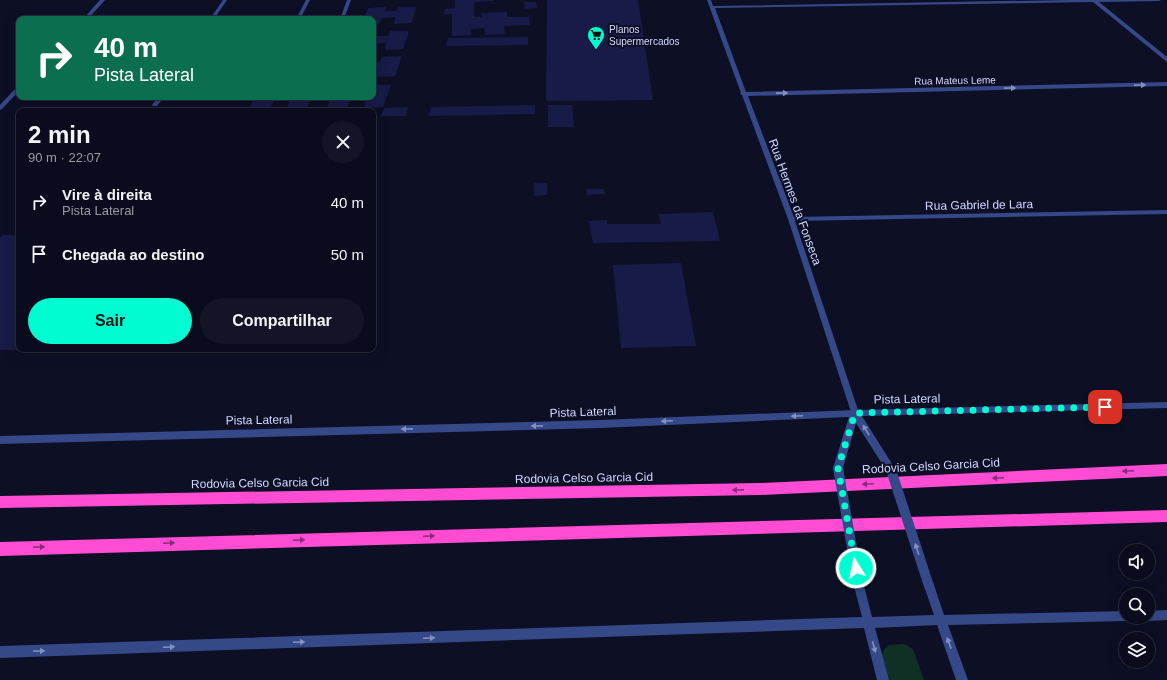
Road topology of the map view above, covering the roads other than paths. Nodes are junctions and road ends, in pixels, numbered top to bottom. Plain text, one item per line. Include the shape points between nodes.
1 (103, 0) edge
2 (225, 0) edge
3 (308, 0) edge
4 (349, 0) edge
5 (1159, 0) edge
6 (1095, 1) edge
7 (710, 3) edge
8 (88, 16) edge
9 (214, 16) edge
10 (300, 16) edge
11 (343, 16) edge
12 (1167, 60) edge
13 (1167, 84) edge
14 (16, 91) edge
15 (743, 94) junction
16 (159, 100) edge
17 (155, 105) dead end
18 (0, 108) edge
19 (1167, 212) edge
20 (791, 219) junction
21 (1167, 405) edge
22 (855, 413) junction
23 (0, 440) edge
24 (1167, 470) edge
25 (0, 502) edge
26 (1167, 516) edge
27 (0, 549) edge
28 (1167, 615) edge
29 (1119, 616) edge
30 (1155, 616) edge
31 (940, 620) junction
32 (867, 623) junction
33 (0, 652) edge
34 (883, 680) edge
35 (962, 680) edge

1 - 8 street
2 - 9 street
3 - 10 street
4 - 11 street
5 - 6 street
6 - 7 street
6 - 12 street
7 - 15 street, Rua Hermes da Fonseca
15 -> 13 street, Rua Mateus Leme
14 - 18 street
15 - 20 street, Rua Hermes da Fonseca
16 - 17 street
19 - 20 street, Rua Gabriel de Lara
20 - 22 street, Rua Hermes da Fonseca
21 - 22 street, Pista Lateral
22 -> 23 street, Pista Lateral via 600,424
31 -> 22 street, Rua Hermes da Fonseca, bridge via 891,470
22 - 32 street, bridge via 838,468
24 -> 25 highway, Rodovia Celso Garcia Cid via 760,489
27 -> 26 highway
28 - 30 street
29 - 31 street
31 - 32 street
35 -> 31 street, Rua Hermes da Fonseca
33 -> 32 street
32 -> 34 street

